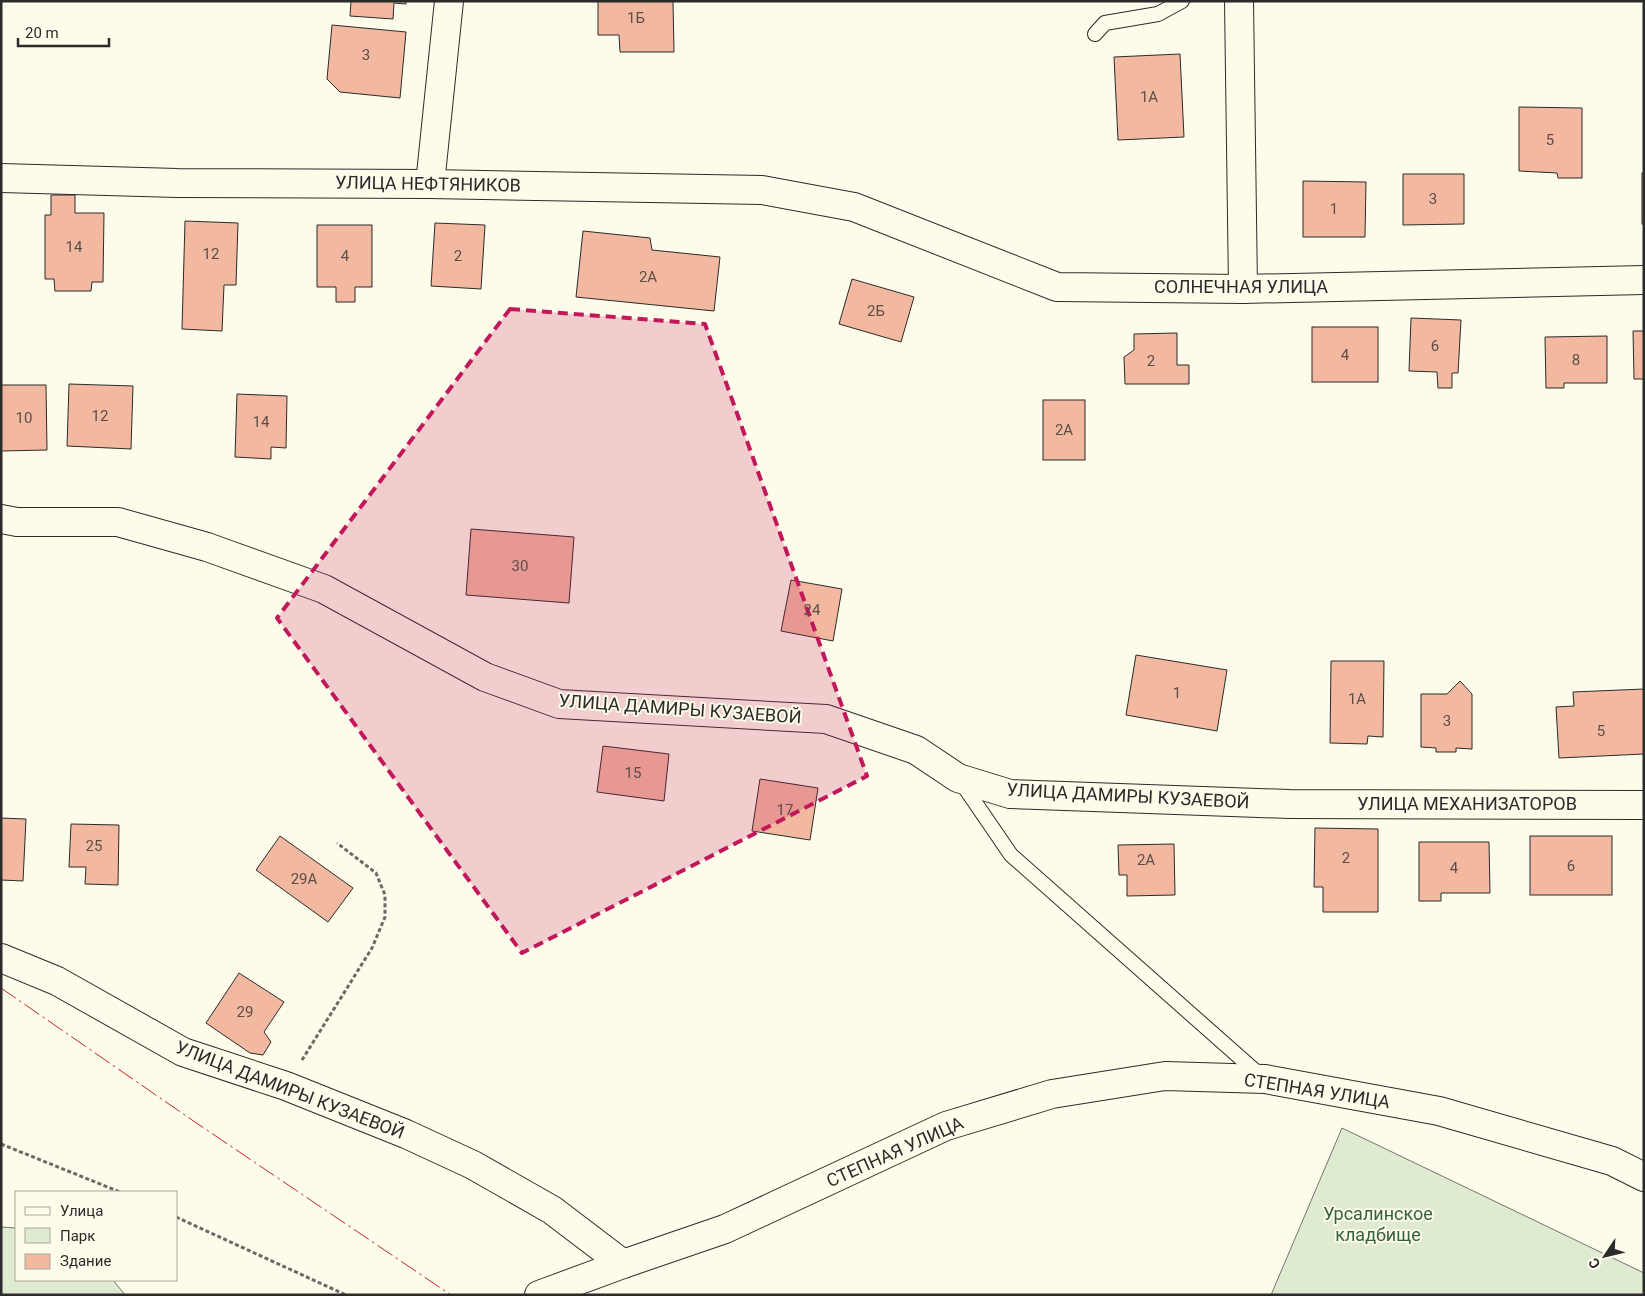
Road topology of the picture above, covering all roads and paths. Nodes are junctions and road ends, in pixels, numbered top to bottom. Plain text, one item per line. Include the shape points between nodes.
1 (449, 1) edge
2 (1182, 1) edge
3 (1239, 1) edge
4 (1094, 34) dead end
5 (1, 178) edge
6 (430, 184) junction
7 (854, 207) joint
8 (1644, 280) edge
9 (1243, 289) junction
10 (1, 519) edge
11 (958, 778) junction
12 (1289, 804) joint
13 (1644, 805) edge
14 (337, 843) dead end
15 (1, 958) edge
16 (1265, 1080) junction
17 (286, 1086) junction
18 (1, 1144) edge
19 (1644, 1178) edge
20 (118, 1191) edge
21 (178, 1219) edge
22 (623, 1264) junction
23 (346, 1295) edge
24 (540, 1295) edge

1 - 6 street
2 - 4 lane via 1158,14 1106,23
3 - 9 street
5 - 6 street, УЛИЦА НЕФТЯНИКОВ via 177,183
6 - 7 street, УЛИЦА НЕФТЯНИКОВ via 762,190
7 - 9 street, СОЛНЕЧНАЯ УЛИЦА via 1058,287
8 - 9 street, СОЛНЕЧНАЯ УЛИЦА
10 - 11 street, УЛИЦА ДАМИРЫ КУЗАЕВОЙ via 17,522 118,522 207,547 324,588 485,677 559,704 826,719 916,750
11 - 12 street, УЛИЦА ДАМИРЫ КУЗАЕВОЙ via 1010,794
11 - 16 lane via 1011,855
12 - 13 street, УЛИЦА МЕХАНИЗАТОРОВ
14 - 17 path via 376,873 385,895 385,917 372,948
15 - 17 street, УЛИЦА ДАМИРЫ КУЗАЕВОЙ via 57,981 183,1052
16 - 19 street, СТЕПНАЯ УЛИЦА via 1440,1111 1612,1161
16 - 22 street, СТЕПНАЯ УЛИЦА via 1165,1076 1052,1094 946,1126 725,1229
17 - 22 street, УЛИЦА ДАМИРЫ КУЗАЕВОЙ via 473,1165 552,1210
18 - 20 path
21 - 23 path
22 - 24 street, СТЕПНАЯ УЛИЦА

